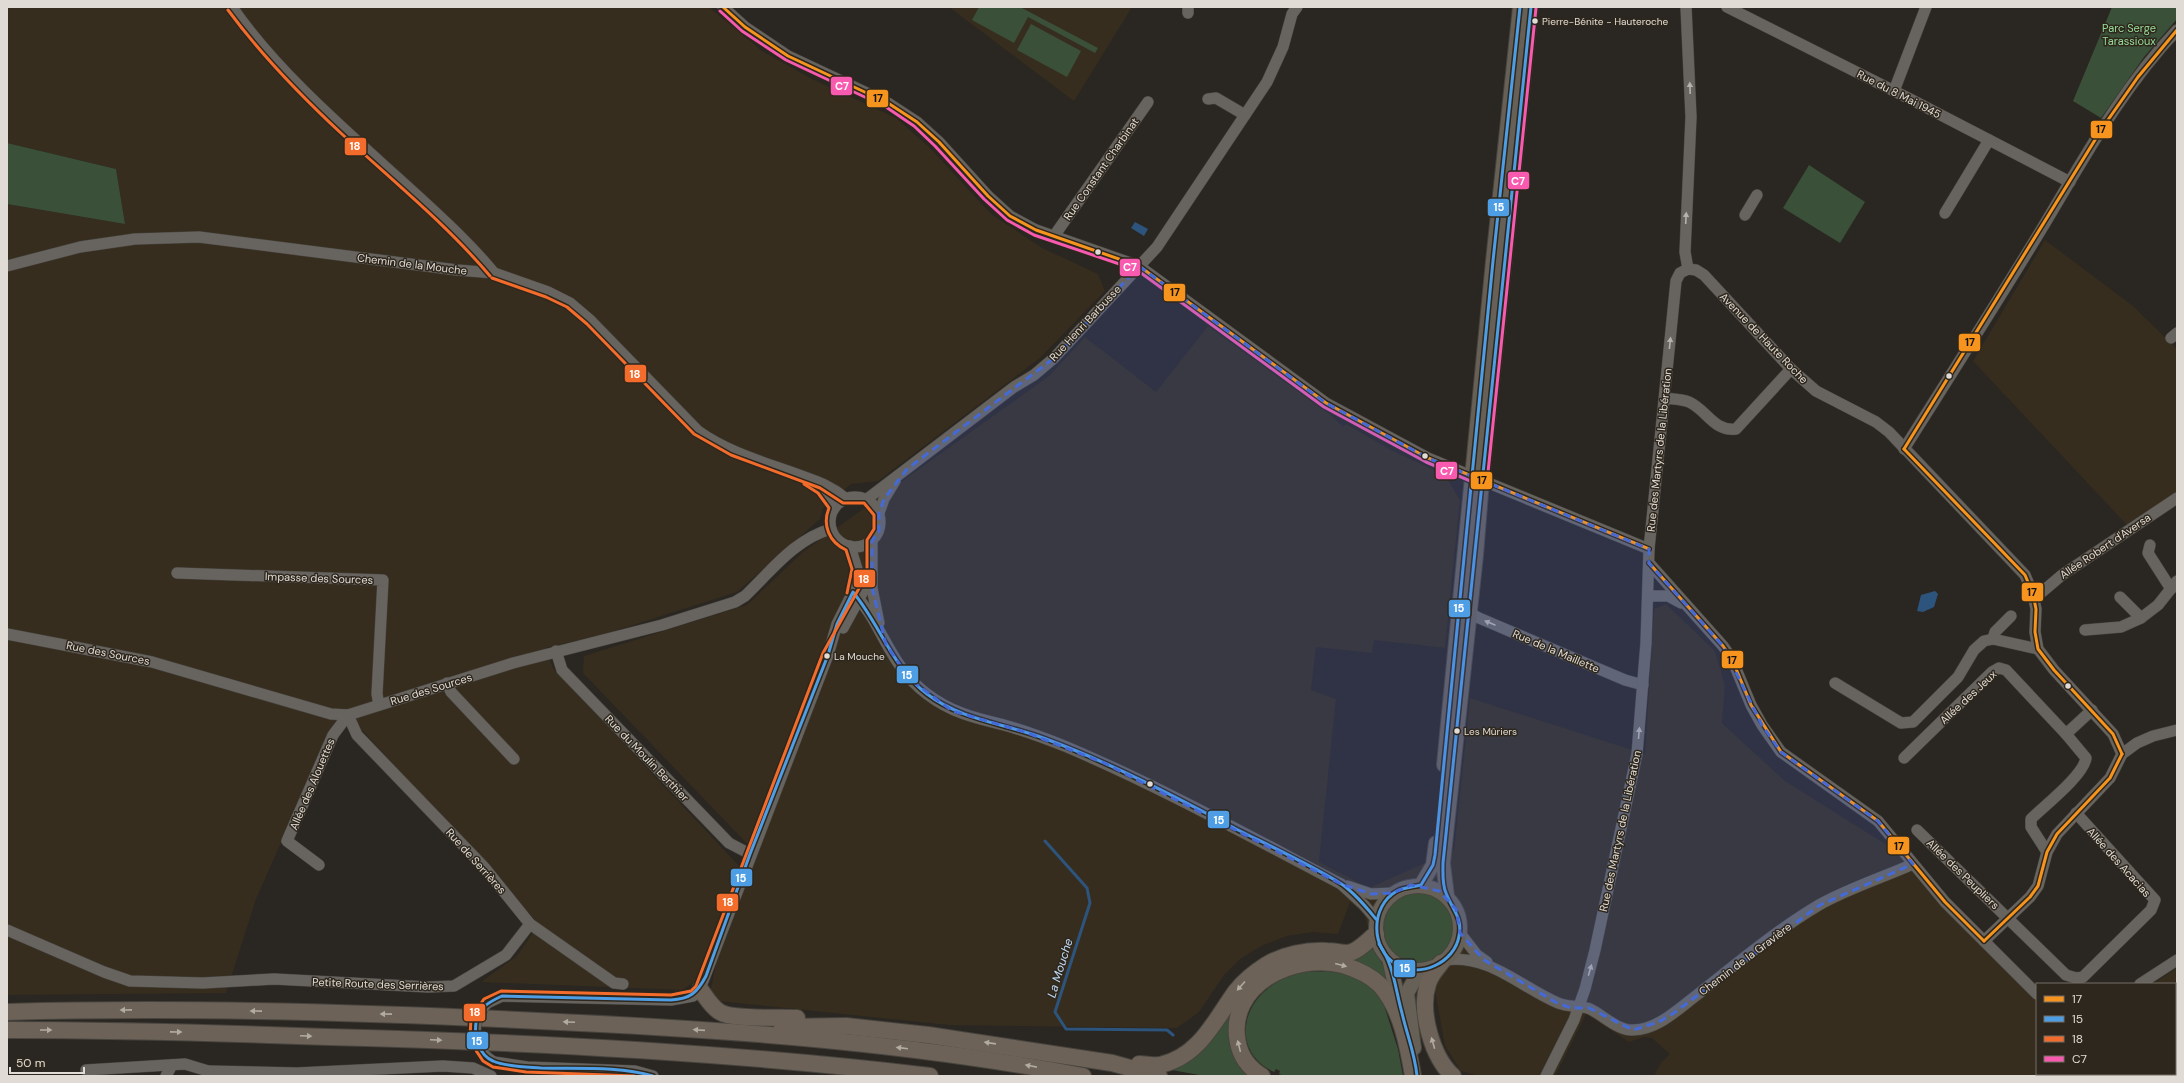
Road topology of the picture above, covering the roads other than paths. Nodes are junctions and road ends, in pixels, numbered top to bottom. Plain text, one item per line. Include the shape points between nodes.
1 (232, 7) edge
2 (723, 7) edge
3 (1286, 7) edge
4 (1297, 7) edge
5 (1520, 7) edge
6 (1531, 7) edge
7 (1686, 7) edge
8 (1727, 7) edge
9 (1926, 7) edge
10 (2177, 30) edge
11 (1286, 36) junction
12 (1894, 91) junction
13 (1208, 99) dead end
14 (1148, 102) dead end
15 (1245, 115) junction
16 (1989, 140) junction
17 (2070, 182) junction
18 (1757, 195) dead end
19 (1945, 213) dead end
20 (1746, 214) dead end
21 (1054, 236) junction
22 (7, 266) edge
23 (1139, 266) junction
24 (1688, 269) junction
25 (494, 273) junction
26 (1791, 369) junction
27 (1665, 398) junction
28 (1904, 448) junction
29 (907, 469) junction
30 (801, 476) junction
31 (1477, 479) junction
32 (845, 498) junction
33 (2177, 498) edge
34 (867, 499) junction
35 (835, 507) junction
36 (879, 513) junction
37 (831, 529) junction
38 (872, 541) junction
39 (850, 546) junction
40 (2150, 546) dead end
41 (1649, 549) junction
42 (1649, 563) junction
43 (177, 573) dead end
44 (872, 575) junction
45 (2174, 585) edge
46 (2033, 594) junction
47 (856, 595) junction
48 (1649, 596) junction
49 (2120, 597) dead end
50 (1685, 604) junction
51 (1470, 612) junction
52 (2011, 616) dead end
53 (2141, 618) junction
54 (2085, 630) dead end
55 (7, 634) edge
56 (882, 637) junction
57 (1993, 639) junction
58 (2038, 649) junction
59 (556, 651) junction
60 (447, 683) junction
61 (1835, 683) dead end
62 (1643, 685) junction
63 (379, 705) junction
64 (2092, 710) junction
65 (348, 715) junction
66 (2177, 730) edge
67 (2066, 734) junction
68 (2122, 754) junction
69 (1904, 758) dead end
70 (514, 759) dead end
71 (2076, 813) junction
72 (1918, 830) dead end
73 (2047, 852) junction
74 (750, 854) junction
75 (1913, 864) junction
76 (319, 865) dead end
77 (1341, 884) junction
78 (1421, 885) junction
79 (1393, 893) junction
80 (1447, 896) junction
81 (2009, 918) junction
82 (530, 924) junction
83 (1376, 927) junction
84 (7, 930) edge
85 (1460, 933) junction
86 (1984, 941) junction
87 (1389, 958) junction
88 (2177, 960) edge
89 (1443, 962) junction
90 (1420, 970) junction
91 (1500, 971) junction
92 (2142, 983) edge
93 (623, 984) dead end
94 (700, 989) junction
95 (2036, 993) edge
96 (1579, 1007) junction
97 (7, 1012) edge
98 (846, 1026) junction
99 (7, 1030) edge
100 (738, 1033) junction
101 (1415, 1057) junction
102 (1112, 1063) junction
103 (172, 1065) junction
104 (86, 1070) dead end
105 (208, 1074) edge
106 (166, 1076) edge
107 (490, 1076) edge
108 (654, 1076) edge
109 (930, 1076) edge
110 (1083, 1076) edge
111 (1159, 1076) edge
112 (1262, 1076) edge
113 (1413, 1076) edge
114 (1417, 1076) edge
115 (1452, 1076) edge
116 (1546, 1076) edge

1 - 25 street via 270,54 309,94 468,243
2 - 21 street via 745,27 788,56 888,103 917,122 1010,216
3 - 11 street, Rue Henri Barbusse
4 - 11 street, Rue Henri Barbusse via 1292,14
5 - 31 main road via 1493,261
6 - 31 main road
24 -> 7 street via 1685,252 1691,117
8 - 12 street, Rue du 8 Mai 1945
9 - 12 street
10 - 17 street via 2135,81 2092,144
11 - 15 street, Rue Henri Barbusse via 1276,65
12 - 16 street, Rue du 8 Mai 1945
13 - 15 street via 1216,98
14 - 21 street, Rue Constant Charbinat
15 - 23 street, Rue Henri Barbusse via 1157,247
16 - 17 street, Rue du 8 Mai 1945
16 - 19 street
17 - 28 street
18 - 20 street
21 - 23 street
22 - 25 street, Chemin de la Mouche via 80,246 130,240 199,237
23 - 29 street, Rue Henri Barbusse via 1054,358
23 - 31 street via 1326,403 1428,458
24 - 26 street, Avenue de Haute Roche via 1704,275
27 -> 24 street, Rue des Martyrs de la Libération via 1676,281 1680,273
25 - 30 street, Chemin de la Mouche via 548,292 570,303 590,320 698,431 712,441
26 - 27 street via 1736,429 1720,427 1690,402
26 - 28 street, Avenue de Haute Roche via 1816,391 1876,422
27 - 41 street, Rue des Martyrs de la Libération
28 - 46 street, Avenue de Haute Roche via 2025,575
29 - 34 street, Rue Henri Barbusse
29 - 36 street, Rue Henri Barbusse via 893,484
30 - 32 street, Chemin de la Mouche via 835,489
30 - 35 street, Chemin de la Mouche via 820,489
31 - 41 street
31 - 51 main road
31 - 78 main road via 1435,855 1433,865
32 - 34 street via 852,496
32 - 35 street
33 - 46 street, Allée Robert d'Aversa via 2062,575 2042,592
34 - 36 street
35 - 37 street via 830,521
36 - 38 street via 879,531
37 - 39 street via 838,540
37 - 59 street, Rue des Sources via 817,533 798,544 745,596 735,602 662,625
38 - 39 street via 858,547
38 - 44 street
39 - 47 street via 857,569
40 - 45 street via 2148,553
41 - 42 street, Rue des Martyrs de la Libération
42 - 48 street, Rue des Martyrs de la Libération
42 - 50 street
43 - 63 street, Impasse des Sources via 383,580 377,694
44 - 47 street
44 - 56 street
45 - 53 street via 2158,605
46 - 58 street, Avenue de Haute Roche
47 - 56 street via 871,614
47 - 74 street via 837,624 828,655
48 - 50 street via 1668,596
48 - 62 street, Rue des Martyrs de la Libération
49 - 53 street
50 - 75 street via 1732,659 1751,706 1781,752 1878,821
62 -> 51 street, Rue de la Maillette via 1625,680
51 - 80 main road via 1443,863
52 - 57 street via 1995,632
53 - 54 street via 2121,627
55 - 65 street, Rue des Sources via 152,662 331,714
56 - 77 street via 892,656 911,680 926,694 952,711 1025,732 1104,762
57 - 58 street
57 - 61 street via 1984,641 1974,650 1958,677 1912,722 1901,723
58 - 64 street via 2069,688
59 - 60 street, Rue des Sources
59 - 74 street, Rue du Moulin Berthier via 562,670 729,842
60 - 63 street, Rue des Sources
60 - 70 street via 451,692
96 -> 62 street, Rue des Martyrs de la Libération via 1595,950 1636,762
63 - 65 street, Rue des Sources
64 - 67 street
64 - 68 street via 2113,734
65 - 76 street, Allée des Alouettes via 333,735 287,841
65 - 82 street, Rue de Serrières via 358,735 484,867
66 - 68 street via 2153,736
67 - 69 street, Allée des Jeux via 2006,670 1999,668
67 - 73 street, Allée des Jeux via 2086,758 2086,763 2031,819 2031,827
68 - 71 street via 2110,778
71 - 73 street via 2057,834
71 - 81 street, Allée des Acacias via 2155,900 2151,910 2083,977 2076,978 2066,975
72 - 81 street, Allée des Peupliers
73 - 81 street via 2038,886 2030,898
74 - 94 street
75 - 86 street via 1945,902
75 - 96 street, Chemin de la Gravière via 1820,905 1782,930 1660,1022 1633,1030 1624,1029 1589,1008
77 - 79 street via 1371,894
77 - 83 street via 1364,905
78 - 79 main road via 1406,887
78 - 80 main road
79 - 83 main road via 1382,904
80 - 85 main road via 1459,917
81 - 86 street
82 - 84 street, Petite Route des Serrières via 506,954 454,986 428,987 274,979 203,983 130,981
82 - 93 street, Rue de Serrières via 614,983
83 - 87 main road via 1380,948
83 -> 102 highway via 1359,948 1349,953 1312,951 1293,954 1267,964 1237,990 1202,1041 1173,1061 1159,1065
85 - 89 main road via 1454,951
85 - 91 street via 1477,954
86 - 95 street
87 - 90 main road via 1401,966
87 - 101 main road
88 - 92 street
89 - 90 main road
89 - 91 street via 1465,958
115 -> 89 highway via 1436,1054 1425,1008 1430,977
90 - 101 main road via 1407,993
91 - 96 street, Chemin de la Gravière via 1557,1003 1570,1008
94 - 98 highway via 710,1004 720,1012 732,1016 821,1019
94 - 108 street, bridge via 693,996 671,1000 502,996 487,1003 476,1019 475,1036 486,1057 494,1062 527,1067 635,1071
96 - 116 street, Rue des Martyrs de la Libération
100 -> 97 highway via 425,1015 179,1009
98 - 100 highway via 754,1026
102 -> 98 highway via 1006,1046
99 -> 109 highway via 496,1041 724,1056
110 -> 100 highway via 1012,1063 858,1042
101 - 114 main road
102 - 111 highway
103 - 104 street
103 - 105 street via 186,1064
103 - 106 street
105 - 107 street via 297,1073 443,1066 473,1068
112 -> 113 highway via 1246,1063 1240,1051 1236,1035 1237,1020 1256,986 1289,966 1310,961 1331,962 1350,967 1367,975 1380,986 1398,1017

